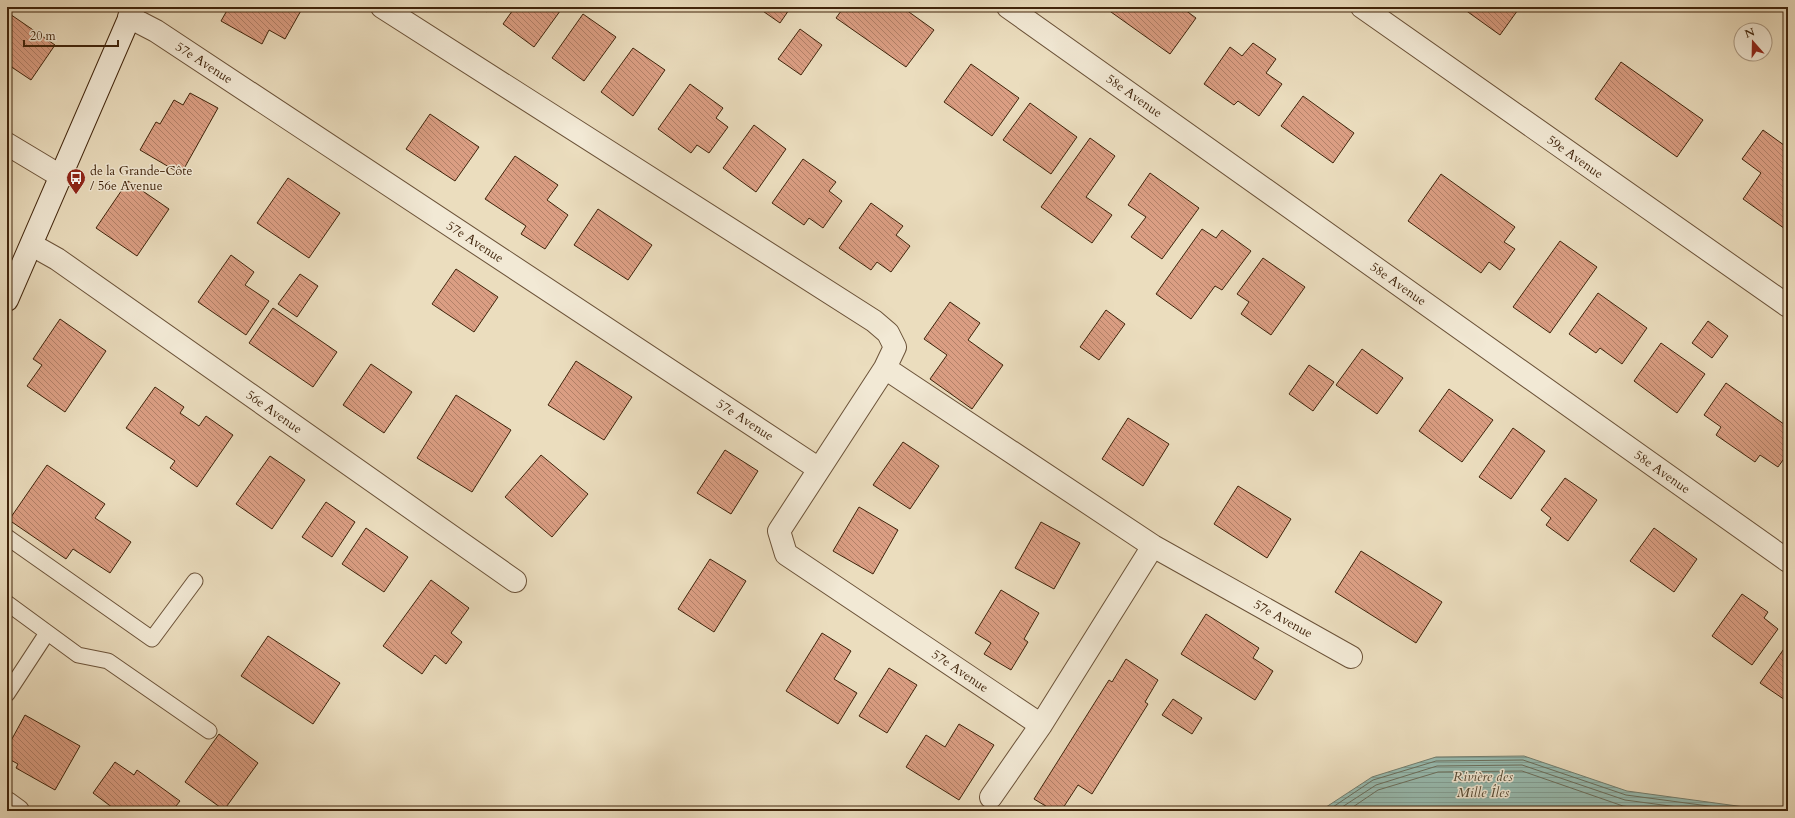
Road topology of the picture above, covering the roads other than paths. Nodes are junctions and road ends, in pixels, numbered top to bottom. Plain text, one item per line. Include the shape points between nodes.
1 (382, 7) edge
2 (1008, 7) edge
3 (1362, 7) edge
4 (132, 12) edge
5 (7, 144) edge
6 (62, 177) junction
7 (32, 245) junction
8 (7, 300) edge
9 (1788, 306) edge
10 (885, 368) junction
11 (819, 469) junction
12 (7, 537) edge
13 (1153, 546) junction
14 (1788, 561) edge
15 (195, 581) dead end
16 (515, 581) dead end
17 (7, 603) edge
18 (47, 633) junction
19 (1351, 657) dead end
20 (7, 694) edge
21 (1041, 724) junction
22 (209, 731) dead end
23 (991, 797) dead end
24 (7, 803) edge
25 (18, 811) edge

1 - 10 street, 57e Avenue via 874,321 888,333 895,347
2 - 14 street, 58e Avenue
3 - 9 street, 59e Avenue
4 - 6 street
4 - 11 street, 57e Avenue via 156,31
5 - 6 street
6 - 7 street
7 - 8 street
7 - 16 street, 56e Avenue via 57,259
10 - 11 street, 57e Avenue
10 - 13 street, 57e Avenue
11 - 21 street, 57e Avenue via 779,531 786,554
12 - 15 lane via 152,639
13 - 19 street, 57e Avenue
13 - 21 street
17 - 18 lane
18 - 20 lane
18 - 22 lane via 78,656 108,661
21 - 23 street
24 - 25 street

